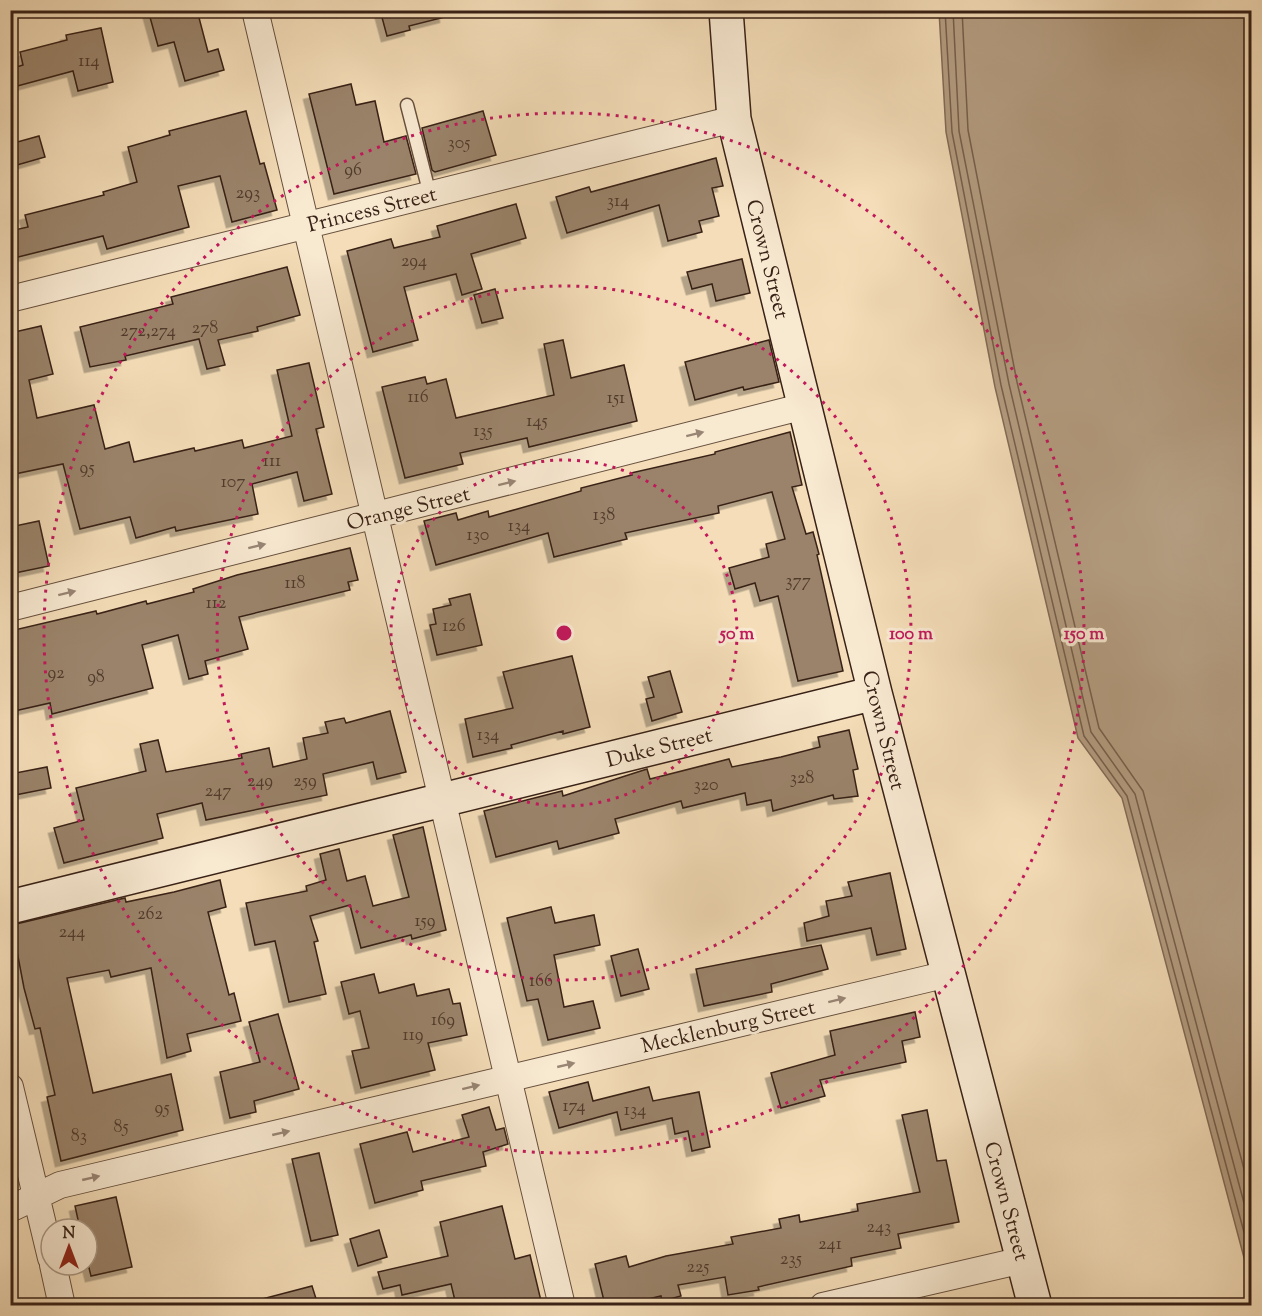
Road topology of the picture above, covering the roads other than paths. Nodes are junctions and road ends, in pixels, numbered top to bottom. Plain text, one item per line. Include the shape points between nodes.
1 (255, 10) edge
2 (726, 10) edge
3 (407, 105) dead end
4 (734, 119) junction
5 (430, 195) junction
6 (306, 225) junction
7 (10, 299) edge
8 (805, 406) junction
9 (376, 517) junction
10 (10, 608) edge
11 (874, 693) junction
12 (443, 800) junction
13 (10, 907) edge
14 (948, 974) junction
15 (509, 1078) junction
16 (10, 1088) edge
17 (37, 1197) junction
18 (10, 1209) edge
19 (42, 1217) edge
20 (1023, 1260) junction
21 (55, 1277) edge
22 (62, 1305) edge
23 (562, 1305) edge
24 (823, 1305) edge
25 (1035, 1305) edge

1 - 6 street
2 - 4 main road, Crown Street
3 - 5 lane
4 - 5 street, Princess Street
4 - 8 main road, Crown Street
5 - 6 street, Princess Street
6 - 7 street, Princess Street
6 - 9 street
9 -> 8 street, Orange Street
8 - 11 main road, Crown Street
10 -> 9 street, Orange Street
9 - 12 street
11 - 12 main road, Duke Street
11 - 14 main road, Crown Street
12 - 13 main road, Duke Street
12 - 15 street
15 -> 14 street, Mecklenburg Street
14 - 20 main road, Crown Street
17 -> 15 street, Mecklenburg Street via 60,1185
15 - 23 street
16 - 17 street
17 - 18 street
17 - 19 street
20 - 24 street
20 - 25 main road, Crown Street
21 - 22 street

